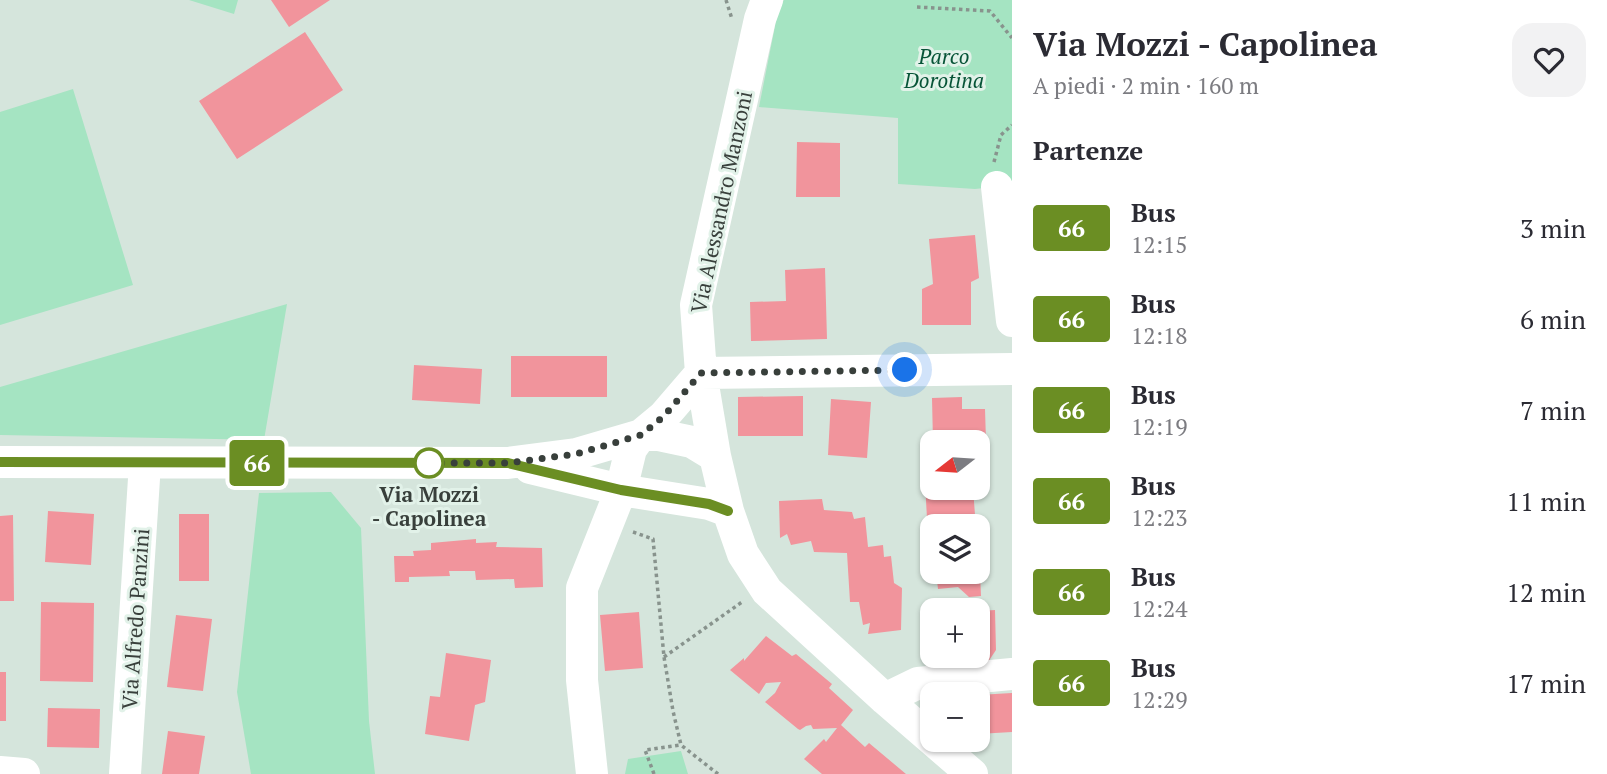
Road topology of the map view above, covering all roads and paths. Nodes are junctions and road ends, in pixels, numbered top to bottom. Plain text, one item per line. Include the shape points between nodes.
1 (758, 6) edge
2 (917, 7) dead end
3 (1012, 37) edge
4 (1012, 125) edge
5 (997, 187) joint
6 (1012, 321) edge
7 (1012, 369) edge
8 (701, 373) junction
9 (641, 435) junction
10 (715, 456) junction
11 (0, 462) edge
12 (145, 463) junction
13 (508, 463) junction
14 (621, 490) junction
15 (728, 511) junction
16 (608, 523) junction
17 (743, 602) dead end
18 (664, 657) junction
19 (1012, 674) edge
20 (885, 699) junction
21 (681, 745) junction
22 (0, 772) edge
23 (24, 774) edge
24 (125, 774) edge
25 (592, 774) edge
26 (654, 774) edge
27 (718, 774) edge
28 (972, 774) edge

1 - 8 street, Via Alessandro Manzoni via 696,306
2 - 3 path via 990,11
4 - 5 path via 1001,135 993,160
5 - 6 street
7 - 8 street
8 - 9 street
8 - 10 street, Via Alessandro Manzoni
9 - 10 street via 692,442
9 - 13 street via 576,454
9 - 14 street via 631,449
10 - 15 street, Via Alessandro Manzoni
11 - 12 street
12 - 13 street
12 - 24 street, Via Alfredo Panzini
13 - 14 street
14 - 15 street
14 - 16 street
15 - 20 street, Via Alessandro Manzoni via 743,554 767,591
16 - 18 path via 653,539
16 - 25 street via 582,587 582,680
17 - 18 path
18 - 21 path
19 - 20 street via 918,683
20 - 28 street, Via Alessandro Manzoni
21 - 26 path via 645,750
21 - 27 path
22 - 23 street

